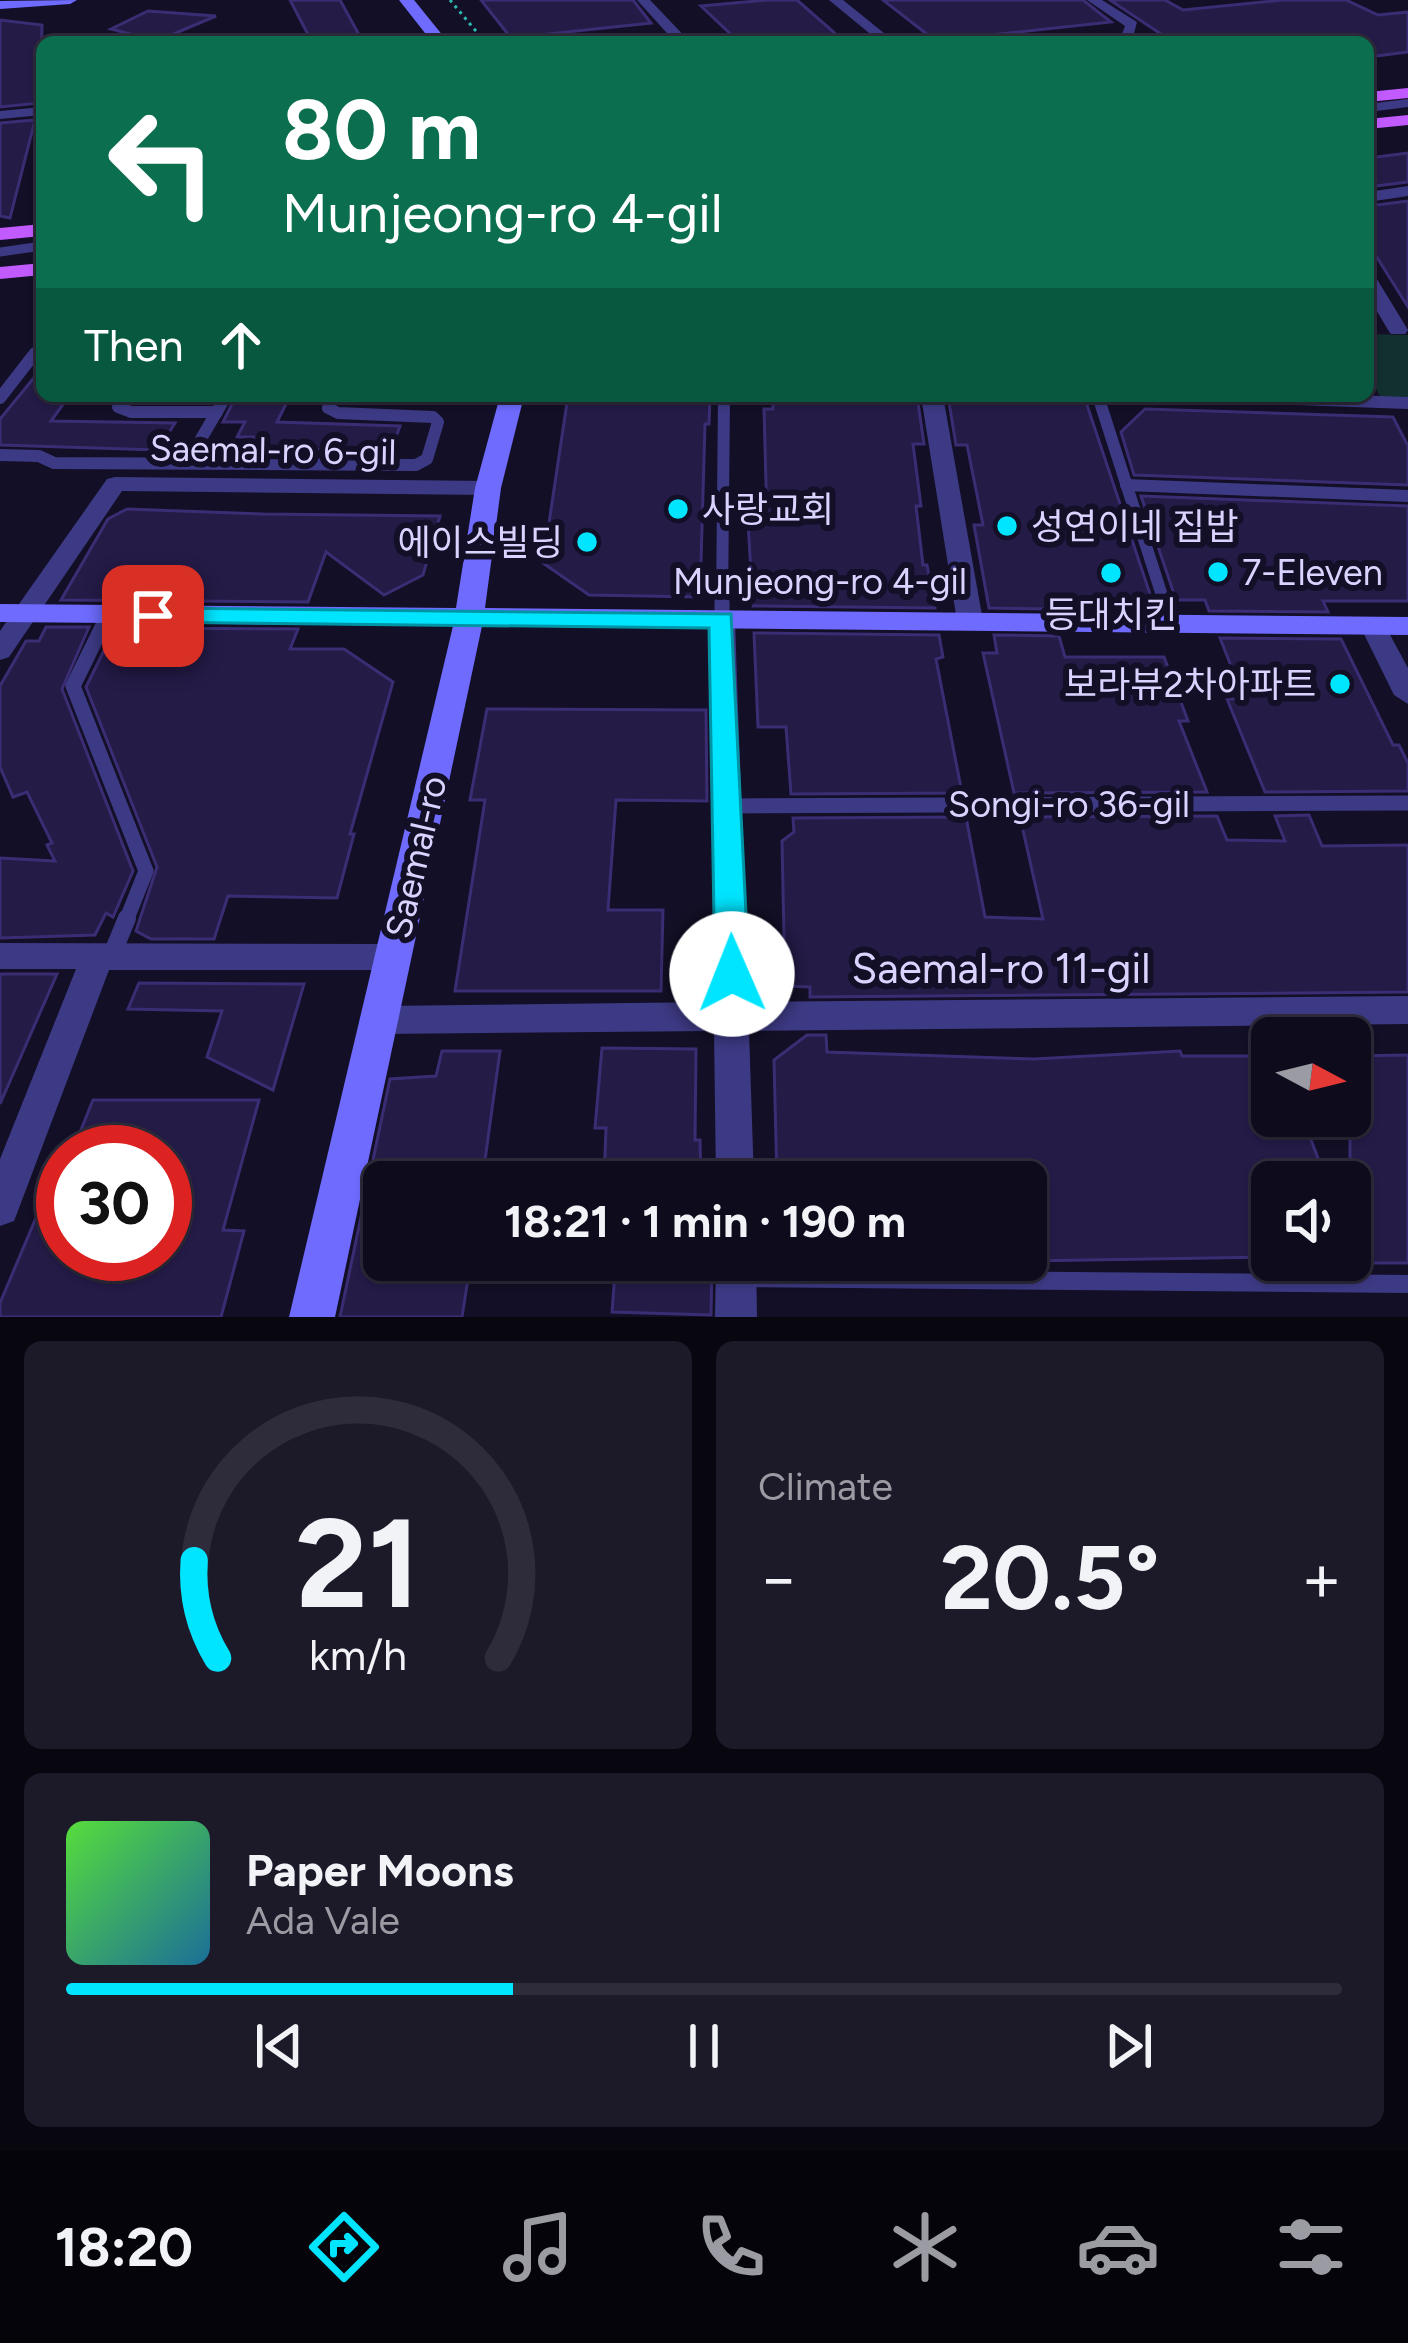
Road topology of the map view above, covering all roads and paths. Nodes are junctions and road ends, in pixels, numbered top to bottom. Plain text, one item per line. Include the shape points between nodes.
1 (70, 0) edge
2 (406, 0) edge
3 (450, 0) edge
4 (643, 0) edge
5 (835, 0) edge
6 (1093, 0) edge
7 (0, 5) edge
8 (435, 36) edge
9 (480, 36) edge
10 (677, 36) edge
11 (880, 36) edge
12 (1128, 36) edge
13 (1408, 93) edge
14 (1374, 96) edge
15 (1408, 103) edge
16 (1374, 107) edge
17 (36, 112) edge
18 (0, 115) edge
19 (1408, 120) edge
20 (1374, 123) edge
21 (1408, 191) edge
22 (1374, 196) edge
23 (36, 231) edge
24 (0, 234) edge
25 (36, 243) edge
26 (0, 248) edge
27 (36, 269) edge
28 (0, 273) edge
29 (1374, 289) edge
30 (1403, 330) edge
31 (36, 352) edge
32 (0, 398) edge
33 (121, 402) edge
34 (223, 402) edge
35 (331, 402) edge
36 (510, 402) edge
37 (724, 402) edge
38 (933, 402) edge
39 (1100, 402) edge
40 (1374, 402) edge
41 (1408, 403) edge
42 (217, 412) junction
43 (0, 455) edge
44 (188, 464) junction
45 (1126, 485) junction
46 (488, 488) junction
47 (1408, 496) edge
48 (11, 613) edge
49 (108, 615) junction
50 (469, 619) junction
51 (722, 620) junction
52 (970, 621) junction
53 (1170, 622) junction
54 (1373, 626) junction
55 (1408, 626) edge
56 (0, 651) edge
57 (1408, 694) edge
58 (1408, 803) edge
59 (730, 806) junction
60 (0, 956) edge
61 (104, 957) junction
62 (394, 957) junction
63 (1408, 1010) edge
64 (732, 1016) junction
65 (379, 1020) junction
66 (735, 1161) edge
67 (0, 1208) edge
68 (1408, 1284) edge
69 (736, 1285) edge
70 (312, 1317) edge

1 - 7 street
2 - 8 street
3 - 9 path
4 - 10 street
5 - 11 street
6 - 12 street via 1132,25
13 - 14 main road
15 - 16 lane
17 - 18 lane
19 - 20 main road
21 - 22 street
23 - 24 main road
25 - 26 lane
27 - 28 main road
29 - 30 street
31 - 32 lane
33 - 42 lane via 131,412
34 - 42 lane
35 - 44 lane via 338,413 433,417 427,459
36 - 46 street, Saemal-ro
37 - 51 lane
38 - 52 street
39 - 45 lane
40 - 41 lane
42 - 44 lane
43 - 44 lane
45 - 47 lane
45 - 53 lane
46 - 48 street, Saemal-ro 6-gil via 115,484
46 - 50 street, Saemal-ro
48 - 49 street, Munjeong-ro 4-gil
48 - 56 street, Saemal-ro 6-gil
49 - 50 street, Munjeong-ro 4-gil
49 - 61 lane via 73,686 146,871
50 - 51 street, Munjeong-ro 4-gil
50 - 62 street, Saemal-ro
51 - 52 street, Munjeong-ro 4-gil
51 - 59 street
52 - 53 street, Munjeong-ro 4-gil
53 - 54 street, Munjeong-ro 4-gil
54 - 55 street, Munjeong-ro 4-gil
54 - 57 street
58 - 59 lane, Songi-ro 36-gil
59 - 64 street
60 - 61 street
61 - 62 street
61 - 67 street
62 - 65 street, Saemal-ro
63 - 64 street, Saemal-ro 11-gil
64 - 65 street, Saemal-ro 11-gil
64 - 66 street
65 - 70 street, Saemal-ro
68 - 69 lane

